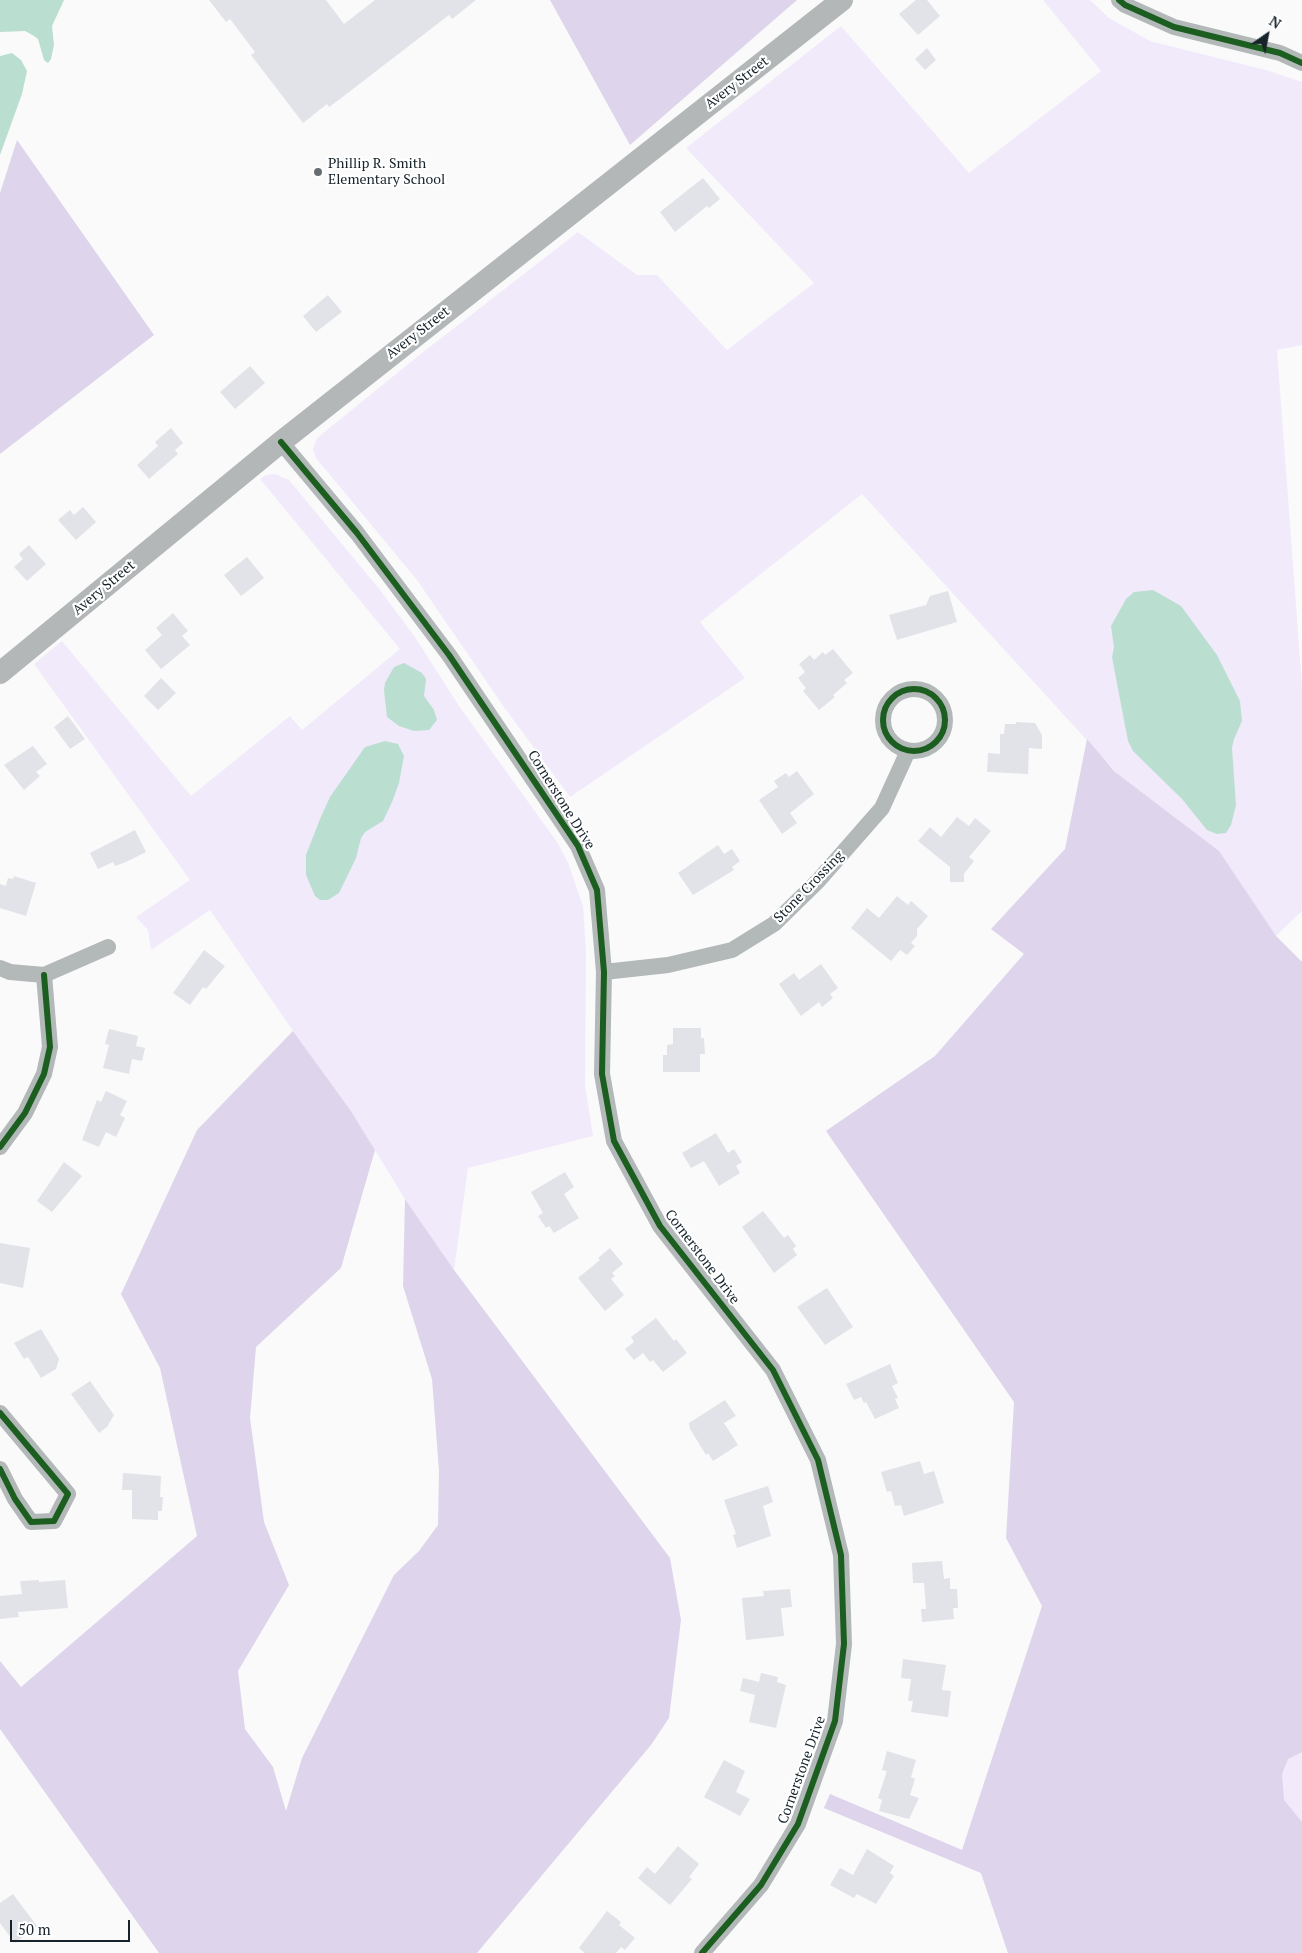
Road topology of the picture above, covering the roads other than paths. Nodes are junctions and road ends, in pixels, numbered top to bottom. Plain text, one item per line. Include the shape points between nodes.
1 (842, 0) edge
2 (1119, 0) edge
3 (1302, 63) edge
4 (281, 442) junction
5 (0, 673) edge
6 (908, 752) dead end
7 (108, 947) dead end
8 (0, 968) edge
9 (604, 972) junction
10 (44, 975) junction
11 (0, 1147) edge
12 (0, 1413) edge
13 (0, 1469) edge
14 (702, 1953) edge

1 - 4 main road, Avery Street
2 - 3 street via 1174,27 1280,53
4 - 5 main road, Avery Street
4 - 9 street, Cornerstone Drive via 357,533 449,655 578,846 597,890
6 - 9 street, Stone Crossing via 882,808 818,881 774,924 732,950 668,965
7 - 10 street
8 - 10 street
9 - 14 street, Cornerstone Drive via 602,1074 614,1141 660,1226 773,1370 818,1460 841,1554 844,1644 835,1721 798,1824 761,1886
10 - 11 street via 50,1047 44,1074 25,1113
12 - 13 street via 68,1494 54,1521 31,1522

